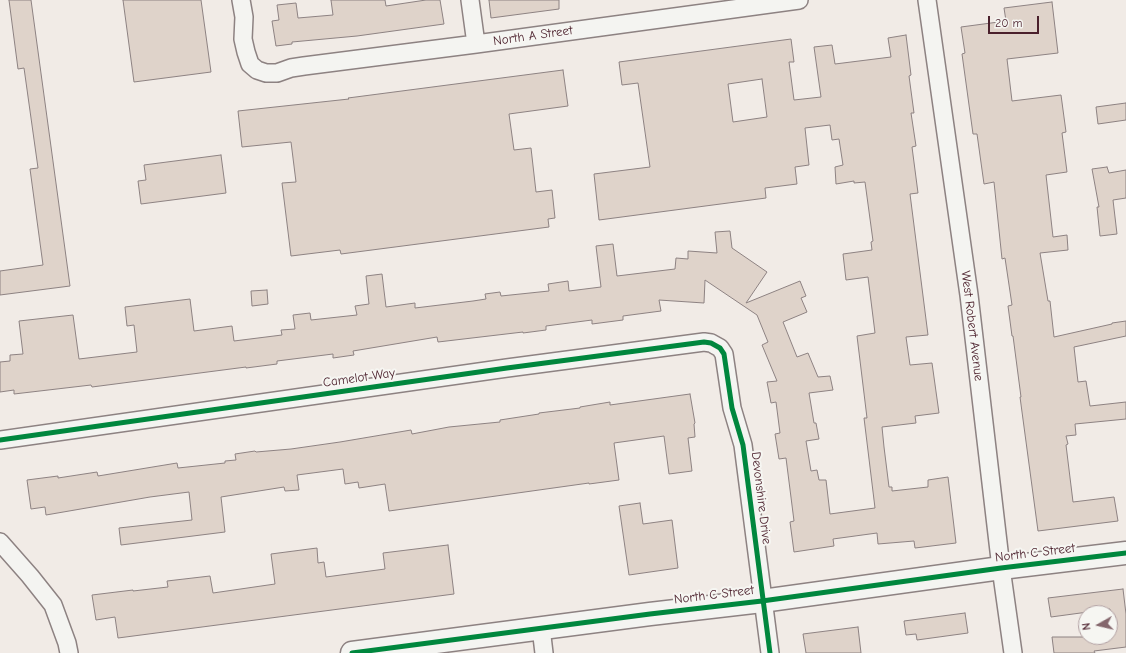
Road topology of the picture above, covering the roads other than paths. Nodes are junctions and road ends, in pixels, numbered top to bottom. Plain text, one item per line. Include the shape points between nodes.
1 (241, 0) edge
2 (470, 0) edge
3 (927, 0) edge
4 (789, 1) edge
5 (476, 44) junction
6 (720, 348) joint
7 (0, 440) edge
8 (0, 542) edge
9 (1126, 554) edge
10 (1001, 568) junction
11 (762, 601) junction
12 (541, 628) junction
13 (69, 653) edge
14 (352, 653) edge
15 (544, 653) edge
16 (770, 653) edge
17 (1013, 653) edge

1 - 5 street, North A Street via 244,17 243,39 250,64 266,74 298,67
2 - 5 street
3 - 10 street, West Robert Avenue via 969,295
4 - 5 street, North A Street
6 - 7 street, Camelot Way via 711,343 696,343
6 - 11 street, Devonshire Drive via 724,354 732,408 743,445
8 - 13 street via 53,606
9 - 10 street, North C Street
10 - 11 street, North C Street
10 - 17 street, West Robert Avenue
11 - 12 street, North C Street
11 - 16 street, Devonshire Drive
12 - 14 street, North C Street
12 - 15 street

